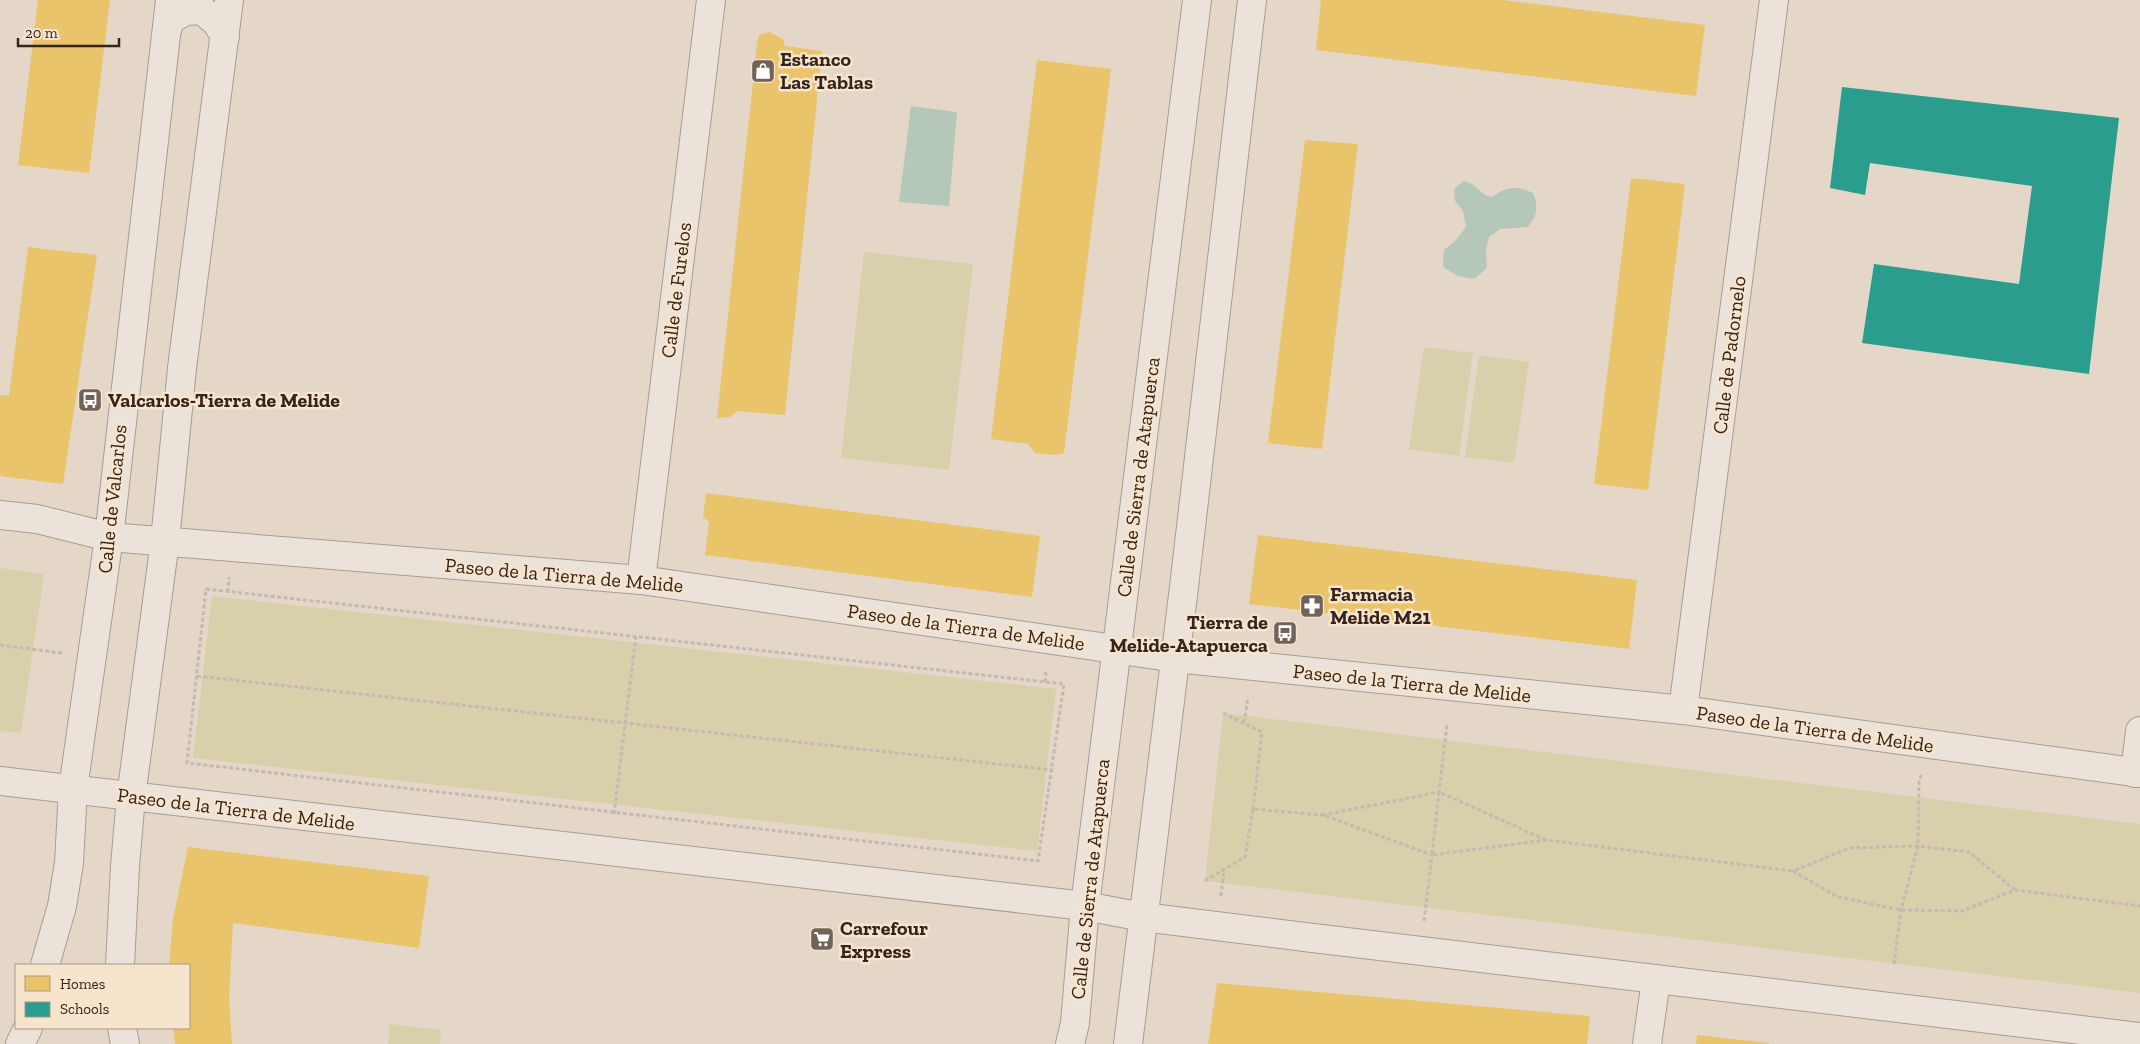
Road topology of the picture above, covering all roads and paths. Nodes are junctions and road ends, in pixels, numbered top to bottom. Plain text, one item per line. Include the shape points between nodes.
1 (170, 0) edge
2 (229, 0) edge
3 (710, 0) edge
4 (1197, 0) edge
5 (1252, 0) edge
6 (1774, 0) edge
7 (167, 30) junction
8 (225, 36) junction
9 (0, 515) edge
10 (109, 537) junction
11 (165, 541) junction
12 (641, 580) junction
13 (636, 637) junction
14 (0, 645) edge
15 (1117, 650) junction
16 (92, 656) junction
17 (1176, 658) junction
18 (197, 676) junction
19 (1684, 710) junction
20 (1223, 713) dead end
21 (626, 722) junction
22 (1447, 725) dead end
23 (2140, 731) edge
24 (1930, 745) junction
25 (1052, 770) junction
26 (2138, 773) edge
27 (0, 781) edge
28 (73, 789) junction
29 (1438, 792) junction
30 (131, 797) junction
31 (1253, 809) junction
32 (614, 814) junction
33 (1323, 815) junction
34 (1546, 840) junction
35 (1918, 846) junction
36 (1432, 855) junction
37 (1793, 871) junction
38 (1205, 881) dead end
39 (2015, 890) junction
40 (1084, 906) junction
41 (2140, 906) edge
42 (1901, 910) junction
43 (1142, 917) junction
44 (1419, 951) junction
45 (45, 964) edge
46 (120, 964) edge
47 (1894, 964) dead end
48 (1656, 980) junction
49 (28, 1029) edge
50 (122, 1029) edge
51 (2140, 1037) edge
52 (2105, 1038) edge
53 (20, 1044) edge
54 (125, 1044) edge
55 (1070, 1044) edge
56 (1128, 1044) edge
57 (1648, 1044) edge

1 - 7 street, Calle de Valcarlos
2 - 8 street
3 - 12 street, Calle de Furelos
4 - 15 street, Calle de Sierra de Atapuerca
5 - 17 street
6 - 19 street, Calle de Padornelo
7 - 8 street via 170,20 184,10 202,10 216,22
7 - 10 street, Calle de Valcarlos
8 - 11 street via 182,368
9 - 10 street, Paseo de la Tierra de Melide via 36,519
10 - 11 street, Paseo de la Tierra de Melide
10 - 16 street, Calle de Valcarlos
11 - 12 street, Paseo de la Tierra de Melide
11 - 30 street
12 - 15 street, Paseo de la Tierra de Melide
13 - 18 path via 206,589
13 - 21 path
13 - 25 path via 1064,684
14 - 16 path
15 - 17 street, Paseo de la Tierra de Melide
15 - 40 street, Calle de Sierra de Atapuerca
16 - 28 street, Calle de Valcarlos
17 - 19 street, Paseo de la Tierra de Melide
17 - 43 street
18 - 21 path
18 - 32 path via 186,763
19 - 24 street, Paseo de la Tierra de Melide
20 - 31 path via 1262,732
21 - 25 path
21 - 32 path
22 - 29 path
23 - 26 street
24 - 26 street, Paseo de la Tierra de Melide
24 - 35 path via 1919,782
25 - 32 path via 1038,862
27 - 28 street, Paseo de la Tierra de Melide
28 - 30 street, Paseo de la Tierra de Melide
28 - 45 street, Calle de Valcarlos via 64,898
29 - 33 path
29 - 34 path
29 - 36 path
30 - 40 street, Paseo de la Tierra de Melide
30 - 46 street
31 - 33 path
31 - 38 path via 1244,857
33 - 36 path
34 - 36 path
34 - 37 path
35 - 37 path via 1850,848
35 - 39 path via 1969,852
35 - 42 path
36 - 44 path
37 - 42 path via 1838,897
39 - 41 path
39 - 42 path via 1962,911
40 - 43 street, Paseo de la Tierra de Melide
40 - 55 street, Calle de Sierra de Atapuerca via 1075,1023
42 - 47 path
43 - 44 street, Paseo de la Tierra de Melide
43 - 56 street
44 - 48 street, Paseo de la Tierra de Melide
48 - 52 street, Paseo de la Tierra de Melide
48 - 57 street
49 - 53 street
50 - 54 street
51 - 52 street, Paseo de la Tierra de Melide

